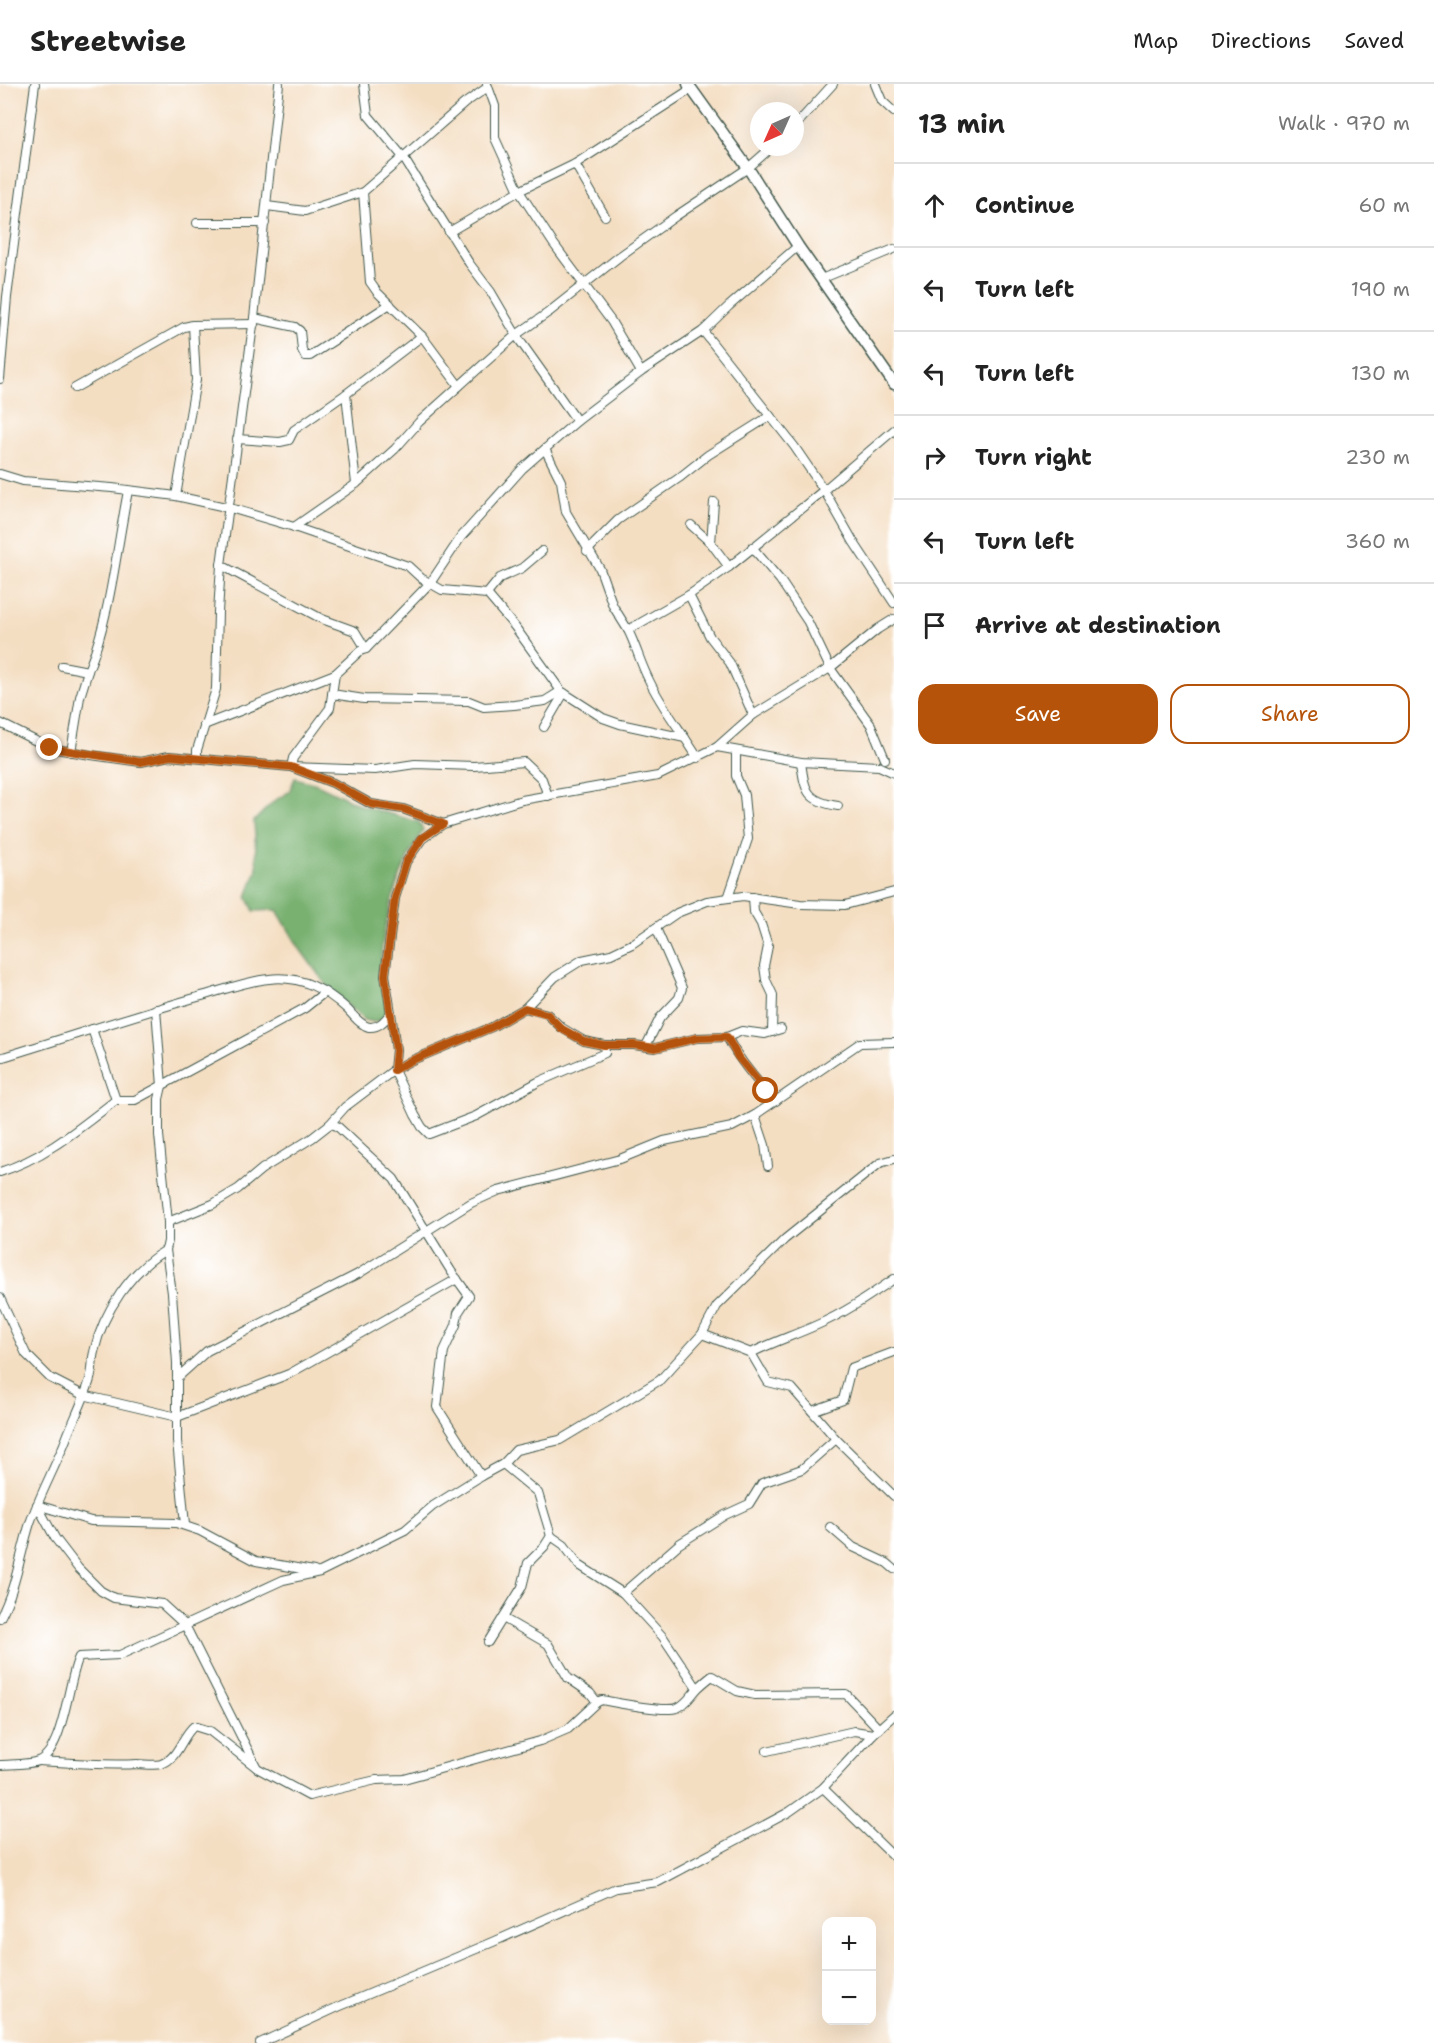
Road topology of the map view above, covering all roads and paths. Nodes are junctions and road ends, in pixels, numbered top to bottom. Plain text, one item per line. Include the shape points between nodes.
1 (35, 84) edge
2 (279, 84) edge
3 (364, 84) edge
4 (833, 84) edge
5 (875, 84) edge
6 (488, 85) edge
7 (690, 87) edge
8 (894, 112) edge
9 (804, 116) edge
10 (762, 156) edge
11 (403, 157) junction
12 (575, 164) junction
13 (748, 168) junction
14 (519, 191) junction
15 (363, 192) junction
16 (267, 206) junction
17 (605, 216) dead end
18 (197, 223) dead end
19 (265, 223) junction
20 (449, 232) junction
21 (798, 246) junction
22 (894, 249) edge
23 (821, 279) junction
24 (584, 285) junction
25 (390, 304) junction
26 (254, 321) junction
27 (193, 325) junction
28 (703, 331) junction
29 (516, 335) junction
30 (422, 336) junction
31 (641, 372) junction
32 (0, 379) edge
33 (894, 384) edge
34 (459, 386) junction
35 (75, 388) dead end
36 (346, 394) junction
37 (770, 417) junction
38 (577, 421) junction
39 (894, 430) edge
40 (237, 439) junction
41 (545, 449) junction
42 (0, 474) edge
43 (356, 484) junction
44 (824, 490) junction
45 (128, 491) junction
46 (176, 496) junction
47 (714, 501) dead end
48 (230, 508) junction
49 (691, 525) dead end
50 (294, 527) junction
51 (711, 543) junction
52 (752, 547) junction
53 (542, 551) dead end
54 (587, 551) junction
55 (221, 565) junction
56 (729, 567) junction
57 (431, 582) junction
58 (487, 594) junction
59 (689, 595) junction
60 (894, 603) edge
61 (894, 619) edge
62 (628, 630) junction
63 (366, 649) junction
64 (62, 666) dead end
65 (830, 668) junction
66 (88, 671) junction
67 (335, 674) junction
68 (562, 692) junction
69 (332, 694) junction
70 (753, 715) junction
71 (0, 723) edge
72 (204, 725) junction
73 (544, 727) dead end
74 (685, 738) junction
75 (717, 747) junction
76 (736, 751) junction
77 (70, 752) junction
78 (894, 753) edge
79 (197, 758) junction
80 (698, 758) junction
81 (801, 762) junction
82 (882, 763) junction
83 (291, 767) junction
84 (894, 773) edge
85 (548, 796) junction
86 (838, 806) dead end
87 (443, 824) junction
88 (894, 892) edge
89 (753, 897) junction
90 (728, 898) junction
91 (656, 927) junction
92 (325, 992) junction
93 (525, 1008) junction
94 (156, 1009) junction
95 (391, 1013) junction
96 (92, 1029) junction
97 (781, 1029) dead end
98 (772, 1032) junction
99 (727, 1037) junction
100 (894, 1042) edge
101 (604, 1045) junction
102 (646, 1046) junction
103 (0, 1058) edge
104 (394, 1070) junction
105 (162, 1086) junction
106 (116, 1100) junction
107 (776, 1101) junction
108 (755, 1115) junction
109 (330, 1124) junction
110 (894, 1159) edge
111 (768, 1166) dead end
112 (0, 1172) edge
113 (168, 1222) junction
114 (427, 1231) junction
115 (166, 1250) junction
116 (457, 1279) junction
117 (894, 1279) edge
118 (0, 1298) edge
119 (702, 1334) junction
120 (894, 1352) edge
121 (751, 1353) junction
122 (177, 1378) junction
123 (83, 1395) junction
124 (812, 1411) junction
125 (177, 1417) junction
126 (836, 1439) junction
127 (504, 1464) junction
128 (481, 1476) junction
129 (894, 1496) edge
130 (37, 1505) junction
131 (185, 1525) junction
132 (830, 1527) dead end
133 (551, 1536) junction
134 (894, 1569) edge
135 (320, 1572) junction
136 (623, 1593) junction
137 (0, 1618) edge
138 (503, 1618) junction
139 (185, 1624) junction
140 (488, 1642) dead end
141 (697, 1688) junction
142 (597, 1702) junction
143 (894, 1715) edge
144 (876, 1732) junction
145 (767, 1751) dead end
146 (39, 1761) junction
147 (0, 1765) edge
148 (257, 1768) junction
149 (823, 1788) junction
150 (894, 1857) edge
151 (260, 2043) edge

1 - 32 street
2 - 16 street
3 - 11 street via 368,115
4 - 9 street
5 - 8 street via 882,101
6 - 11 street
6 - 14 street via 495,106 495,138
7 - 12 street
7 - 13 street
10 - 13 street
11 - 15 street
11 - 20 street
12 - 14 street
12 - 17 street
13 - 21 street
13 - 24 street
14 - 20 street
14 - 24 street
15 - 16 street via 305,211
15 - 25 street via 370,282
16 - 19 street
18 - 19 street
19 - 26 street
20 - 29 street
21 - 23 street
21 - 28 street
22 - 23 street
23 - 33 street
24 - 29 street
24 - 31 street
25 - 26 street via 310,356 305,356 300,331 295,327
25 - 30 street
26 - 27 street
26 - 40 street
27 - 35 street
27 - 46 street via 196,380
28 - 31 street
28 - 37 street
29 - 34 street
29 - 38 street
30 - 34 street
30 - 36 street
31 - 38 street
34 - 43 street
36 - 40 street via 294,430 289,440
36 - 43 street
37 - 44 street
37 - 54 street via 618,520
38 - 41 street
39 - 44 street
40 - 48 street
41 - 54 street via 561,481 566,512
41 - 57 street via 461,537
42 - 45 street via 23,481
43 - 50 street
44 - 52 street
44 - 60 street
45 - 46 street
45 - 66 street via 102,627
46 - 48 street
47 - 51 street
48 - 50 street
48 - 55 street
49 - 51 street
50 - 57 street via 408,566
51 - 56 street
52 - 56 street
52 - 65 street via 808,622
53 - 58 street via 522,568 500,578
54 - 62 street via 600,569 613,606
55 - 63 street via 322,619 355,631
55 - 72 street via 216,689
56 - 59 street
57 - 58 street via 442,590
57 - 63 street
58 - 68 street
59 - 62 street
59 - 70 street via 710,636 730,663
61 - 65 street
62 - 74 street via 659,700
63 - 67 street
64 - 66 street
65 - 70 street
65 - 82 street via 871,725
66 - 77 street
67 - 69 street
67 - 72 street
68 - 69 street via 545,701 484,707 468,701 364,699
68 - 73 street
68 - 74 street via 603,718
69 - 83 street via 330,708 292,758
70 - 75 street
71 - 77 street via 50,748
72 - 79 street
74 - 80 street
75 - 76 street
75 - 80 street
76 - 81 street
76 - 90 street via 736,776 744,795 748,839
77 - 79 street via 141,762 170,756
78 - 82 street
79 - 83 street
80 - 85 street via 658,776
81 - 82 street
81 - 86 street via 809,793 820,803
82 - 84 street
83 - 85 street via 375,770 415,764 474,766 524,762 542,779
83 - 87 street via 333,783 371,804 403,809
85 - 87 street
87 - 95 street via 422,838 406,862 395,898 385,975
88 - 89 street via 845,905
89 - 90 street
89 - 98 street via 754,912 768,946 764,966 773,995
90 - 91 street via 707,901 677,913
91 - 93 street via 612,954 582,960 555,977
91 - 102 street via 682,987 679,998 660,1018
92 - 94 street via 293,979 268,978
92 - 95 street via 369,1027 378,1026
92 - 105 street via 305,1008
93 - 101 street via 547,1014 562,1029 584,1041
93 - 104 street via 492,1027
94 - 96 street
94 - 105 street
95 - 104 street via 396,1050
96 - 103 street
96 - 106 street
97 - 98 street
98 - 99 street via 742,1031
99 - 102 street
99 - 107 street via 750,1073
100 - 107 street via 860,1043
101 - 102 street
101 - 104 street via 606,1053 538,1082 476,1116 429,1134 415,1115
104 - 109 street via 345,1107
105 - 106 street via 135,1100
105 - 113 street via 159,1135
106 - 112 street via 51,1149
107 - 108 street
108 - 111 street
108 - 114 street via 732,1127 664,1141 621,1159 498,1191
109 - 113 street via 238,1189
109 - 114 street via 337,1126 394,1179
110 - 119 street via 880,1163 785,1239 717,1306
113 - 115 street
114 - 116 street
114 - 122 street via 358,1274 207,1351
115 - 122 street
115 - 123 street via 151,1258 123,1289 109,1313
116 - 125 street via 289,1374
116 - 128 street via 469,1296 444,1351 437,1407
117 - 121 street via 817,1325
118 - 123 street via 26,1354 50,1378
119 - 121 street
119 - 127 street via 660,1380 560,1440 516,1450
120 - 124 street via 851,1368 843,1400
121 - 124 street via 768,1382 792,1388
122 - 125 street
123 - 125 street
123 - 130 street via 62,1453
124 - 126 street
125 - 131 street
126 - 129 street
126 - 136 street via 802,1469 762,1483 749,1504 679,1544
127 - 128 street
127 - 133 street via 538,1493
128 - 135 street via 433,1506 405,1530
130 - 131 street via 91,1521
130 - 137 street via 19,1570
130 - 139 street via 55,1538 101,1591 114,1598 162,1604
131 - 135 street via 256,1560
132 - 134 street via 853,1547
133 - 136 street via 564,1545 579,1565
133 - 138 street via 528,1563 522,1587
135 - 139 street via 283,1580
136 - 141 street via 663,1637
138 - 140 street
138 - 142 street via 548,1644 568,1678
139 - 146 street via 120,1655 79,1658 59,1732
139 - 148 street
141 - 142 street via 687,1701 669,1709
141 - 144 street via 712,1676 737,1691 755,1695 846,1694
142 - 148 street via 568,1729 540,1741 404,1779 376,1780 309,1796
143 - 144 street
144 - 145 street via 854,1731
144 - 149 street
146 - 147 street
146 - 148 street via 161,1764 175,1754 194,1726 210,1731
149 - 150 street
149 - 151 street via 789,1812 658,1882 616,1888

